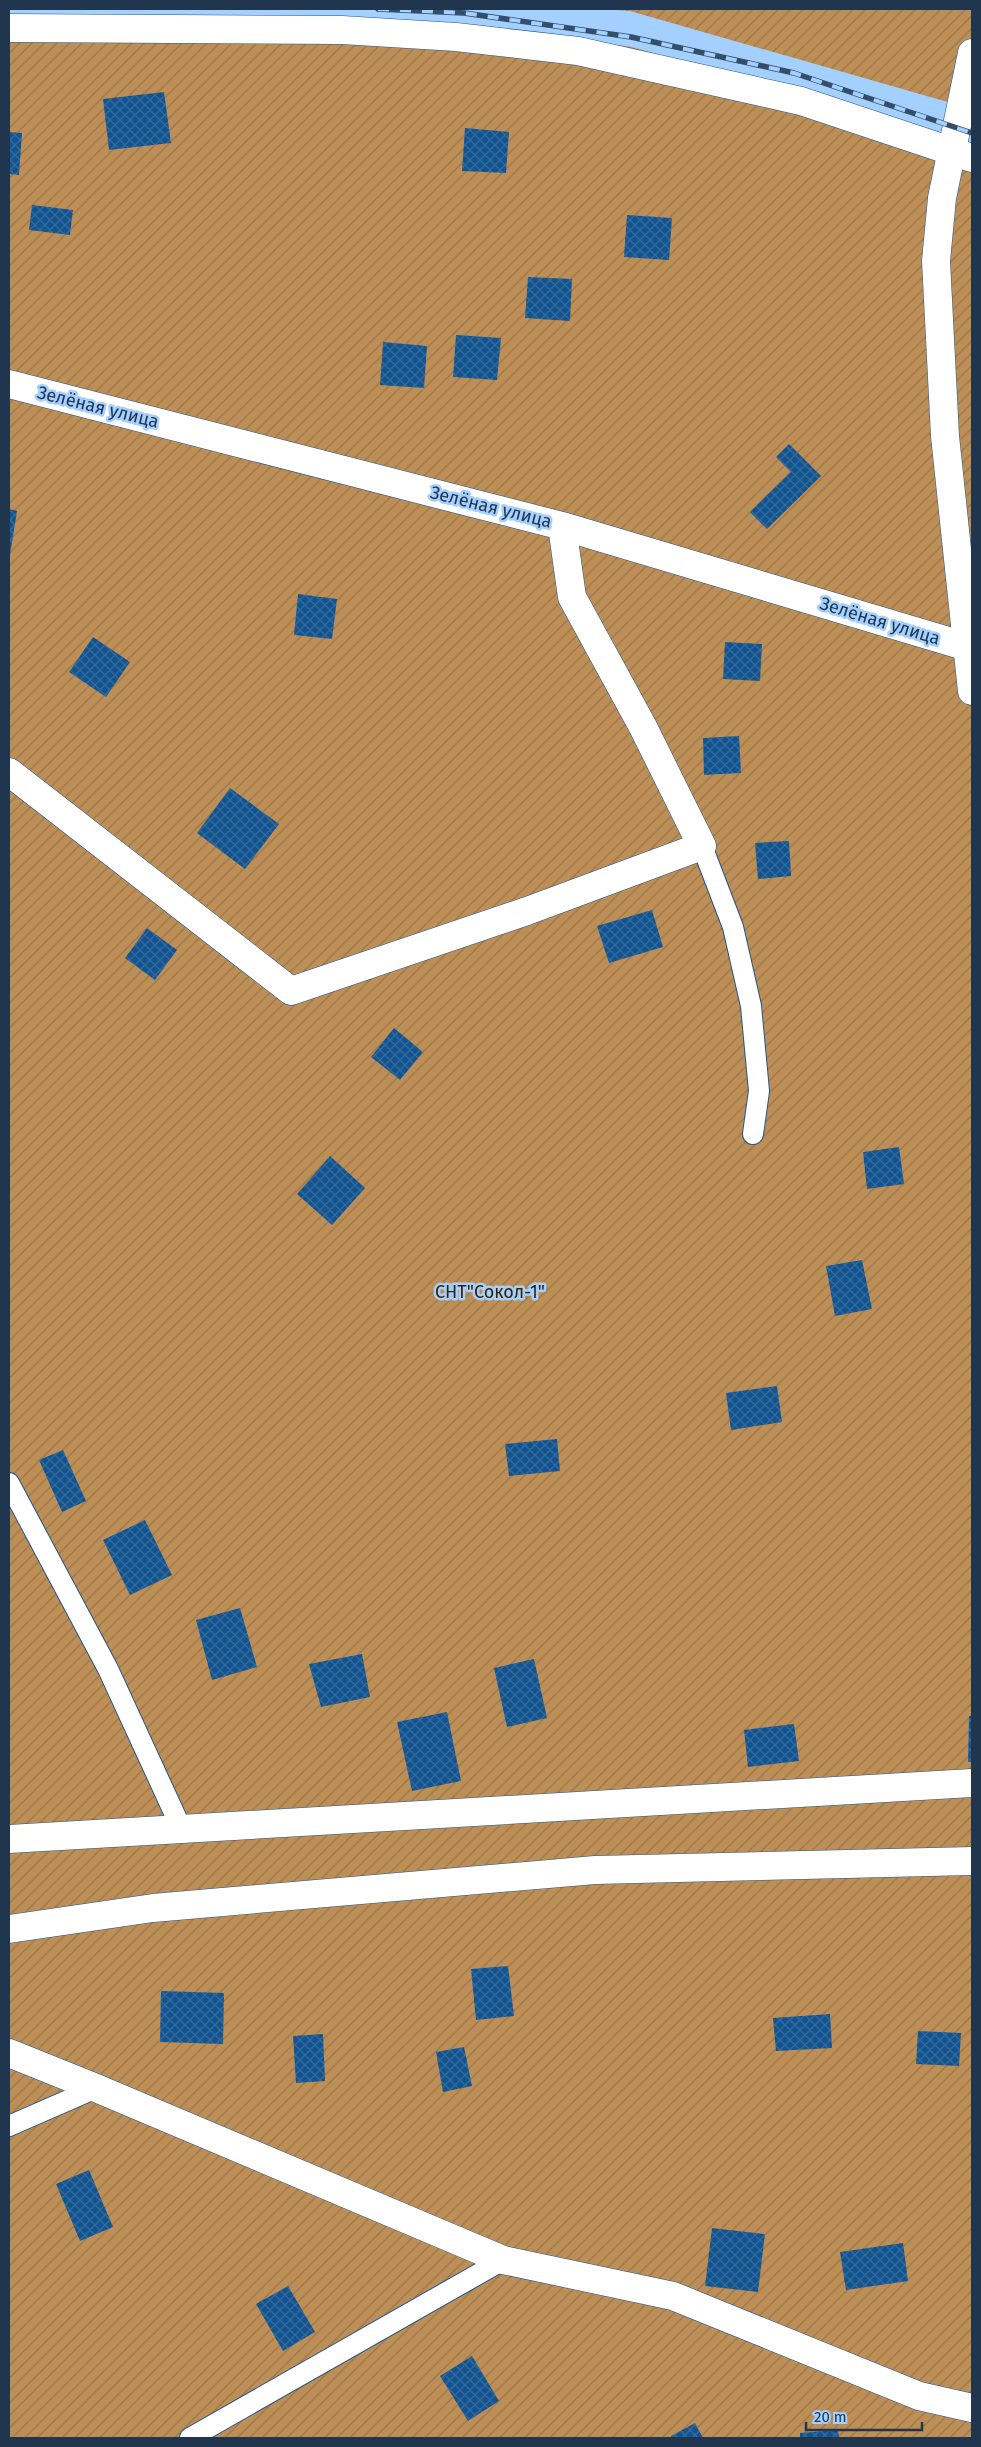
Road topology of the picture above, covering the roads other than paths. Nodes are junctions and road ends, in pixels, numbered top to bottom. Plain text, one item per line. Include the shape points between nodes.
1 (9, 28) edge
2 (972, 54) edge
3 (961, 154) edge
4 (9, 384) edge
5 (562, 526) junction
6 (971, 670) edge
7 (9, 772) edge
8 (702, 846) junction
9 (753, 1134) dead end
10 (9, 1483) edge
11 (972, 1783) edge
12 (182, 1830) junction
13 (9, 1839) edge
14 (972, 1861) edge
15 (9, 1930) edge
16 (9, 2053) edge
17 (96, 2088) junction
18 (9, 2126) edge
19 (503, 2260) junction
20 (972, 2408) edge
21 (190, 2438) edge

1 - 3 street via 342,30 456,37 578,51 801,102
2 - 3 street
3 - 6 street via 942,198 936,261 945,436
4 - 5 street, Зелёная улица
5 - 6 street, Зелёная улица
5 - 8 street via 572,597 643,727
7 - 8 street via 291,991 527,911
8 - 9 lane via 734,927 751,1006 760,1091
10 - 12 lane via 108,1669
11 - 12 street
12 - 13 street
14 - 15 street via 595,1870 153,1908
16 - 17 street
17 - 18 lane
17 - 19 street
19 - 20 street via 673,2296 919,2396
19 - 21 lane

